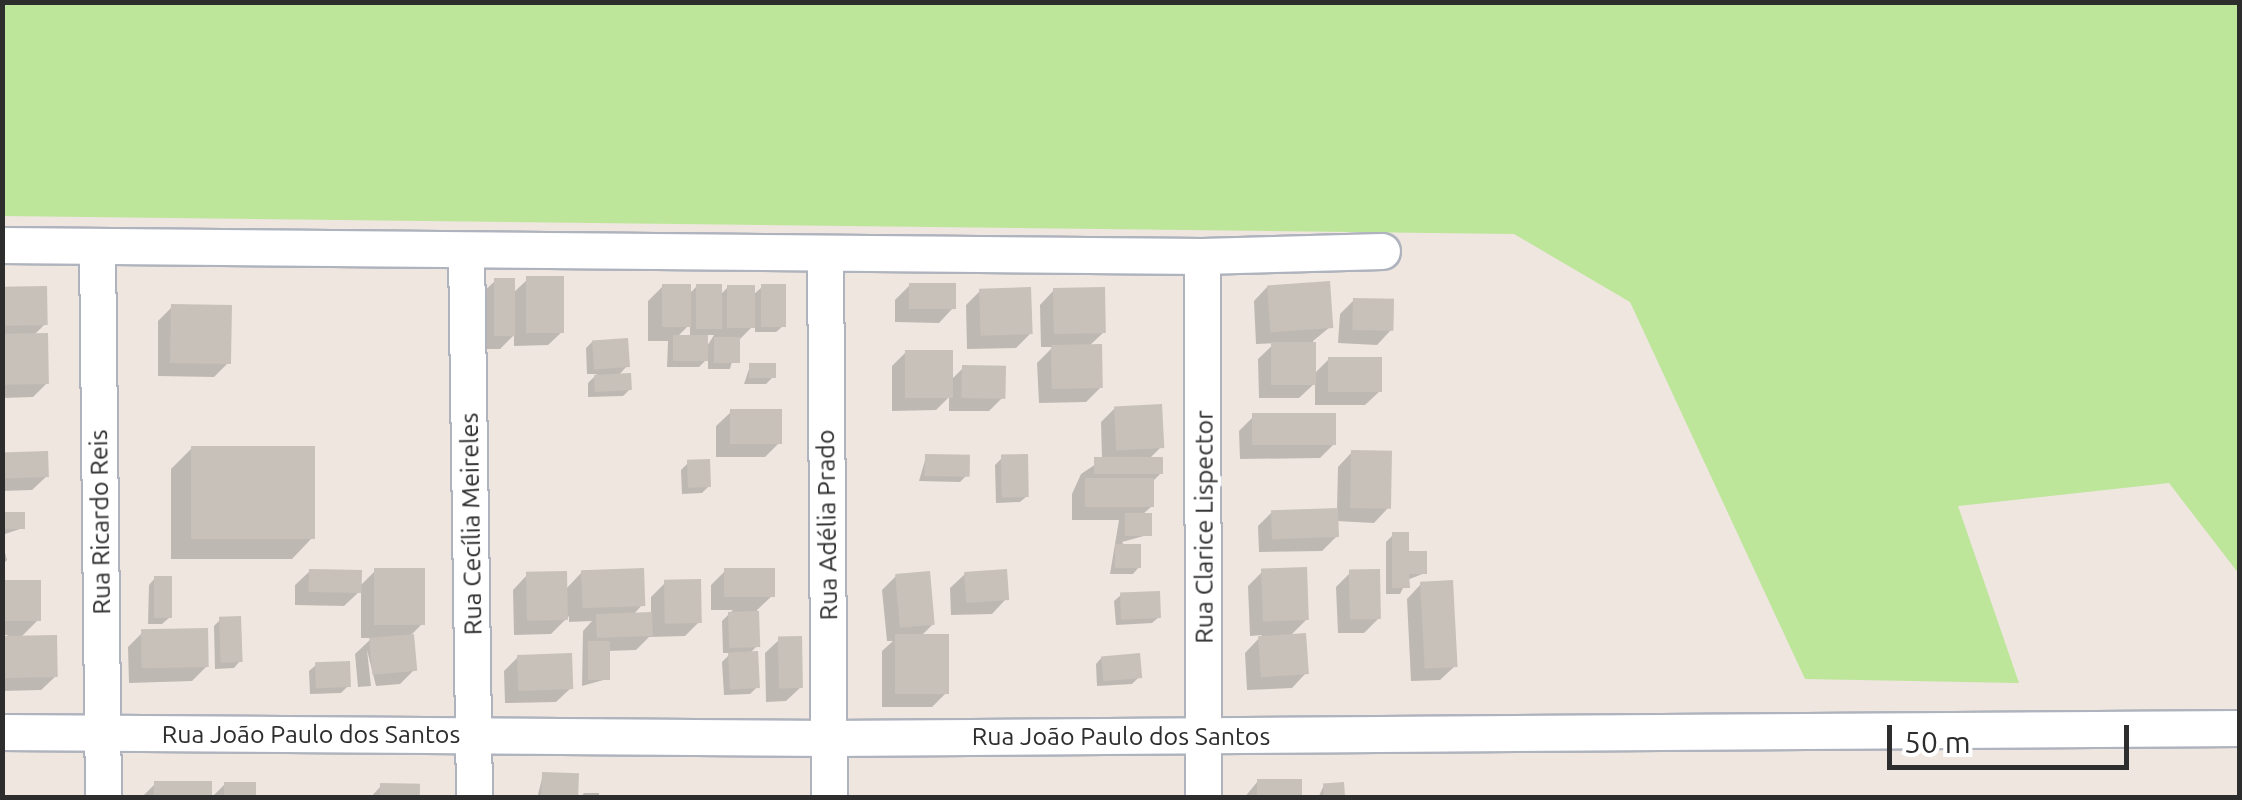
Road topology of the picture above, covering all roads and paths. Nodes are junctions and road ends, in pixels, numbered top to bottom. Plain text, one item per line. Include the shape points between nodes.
1 (2, 245) edge
2 (97, 246) junction
3 (466, 250) junction
4 (1382, 251) dead end
5 (825, 254) junction
6 (1202, 256) junction
7 (2240, 728) edge
8 (2, 732) edge
9 (103, 733) junction
10 (474, 735) junction
11 (1204, 736) junction
12 (829, 738) junction
13 (104, 798) edge
14 (474, 798) edge
15 (830, 798) edge
16 (1203, 798) edge

1 - 2 street
2 - 3 street
2 - 9 street, Rua Ricardo Reis
3 - 5 street
3 - 10 street, Rua Cecília Meireles
4 - 6 street
5 - 6 street
5 - 12 street, Rua Adélia Prado
6 - 11 street, Rua Clarice Lispector
7 - 11 street, Rua João Paulo dos Santos
8 - 9 street, Rua João Paulo dos Santos
9 - 10 street, Rua João Paulo dos Santos
9 - 13 street, Rua Ricardo Reis
10 - 12 street, Rua João Paulo dos Santos
10 - 14 street, Rua Cecília Meireles
11 - 12 street, Rua João Paulo dos Santos
11 - 16 street, Rua Clarice Lispector
12 - 15 street, Rua Adélia Prado

